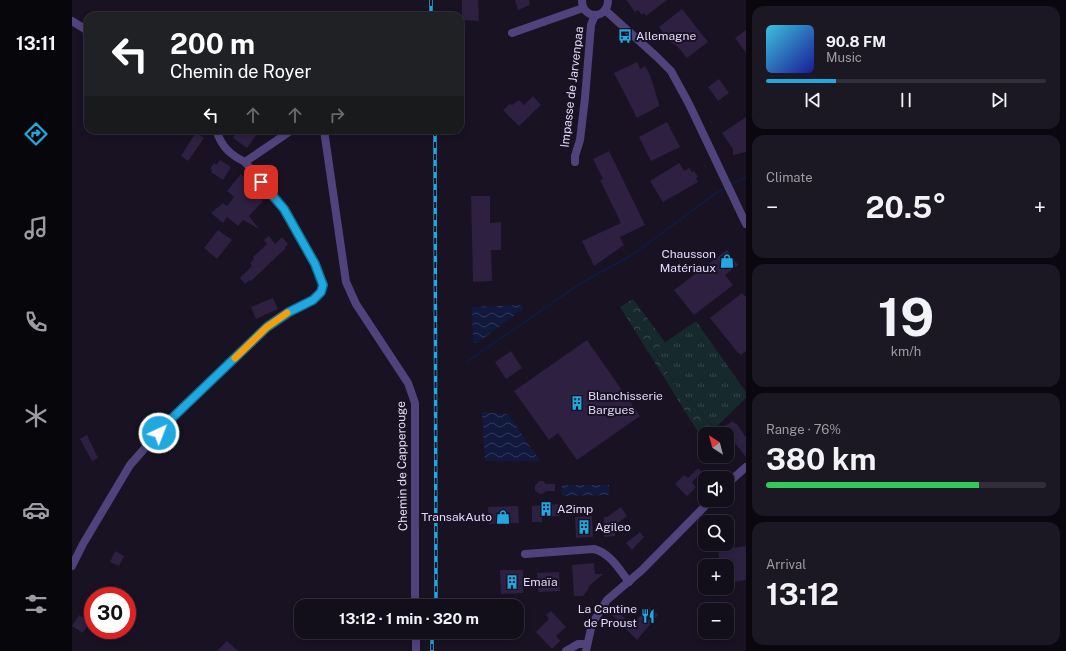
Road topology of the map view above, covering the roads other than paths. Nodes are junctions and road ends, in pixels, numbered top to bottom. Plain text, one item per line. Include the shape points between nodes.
1 (608, 0) edge
2 (583, 4) edge
3 (605, 10) junction
4 (595, 15) junction
5 (72, 21) edge
6 (84, 28) edge
7 (512, 33) dead end
8 (218, 134) edge
9 (286, 134) edge
10 (325, 134) edge
11 (245, 162) junction
12 (575, 162) dead end
13 (746, 224) edge
14 (746, 467) edge
15 (734, 478) edge
16 (704, 507) edge
17 (526, 554) dead end
18 (72, 566) edge
19 (628, 582) junction
20 (415, 599) edge
21 (416, 639) edge
22 (586, 647) edge
23 (416, 651) edge
24 (566, 651) edge

1 - 3 street
2 - 4 street via 588,13
2 - 7 street
3 - 4 street
3 - 13 street via 671,72
4 - 12 street, Impasse de Jarvenpaa via 591,25 585,98
5 - 6 street
8 - 11 street via 224,148 232,156
9 - 11 street
10 - 20 street, Chemin de Capperouge via 346,282 356,304 408,383 415,403
11 - 18 street via 284,209 315,264 323,285 321,292 313,300 267,327 168,422 130,465
14 - 15 street
16 - 19 street
17 - 19 street via 594,548 608,555
19 - 22 street via 607,600 600,610 592,624
21 - 23 street
22 - 24 street via 578,644

